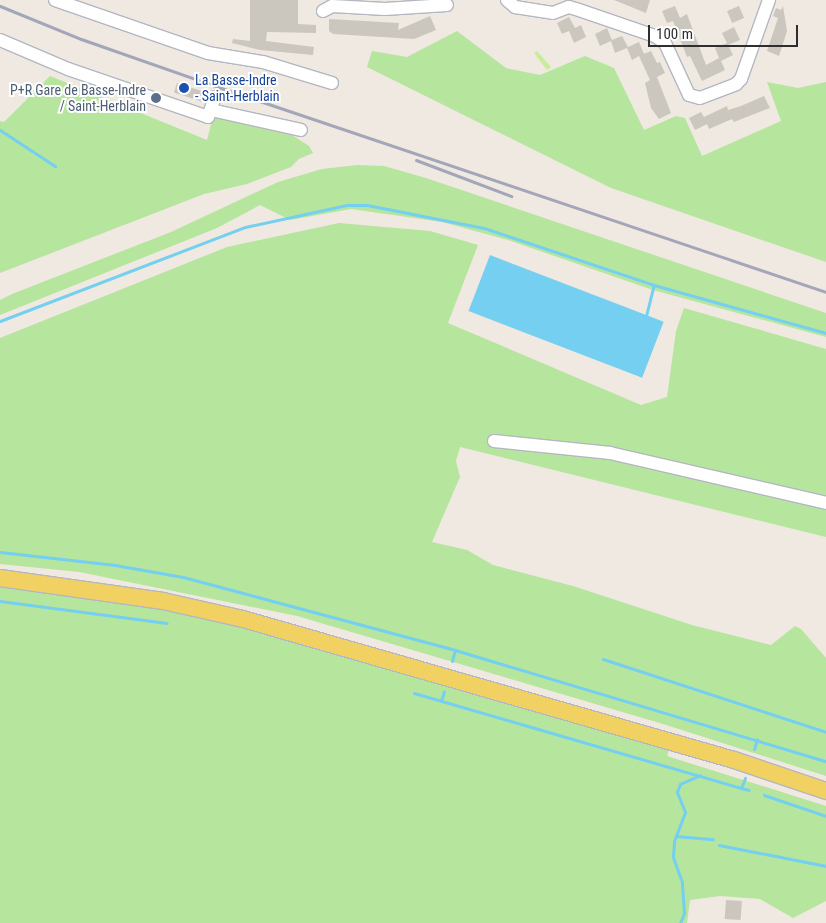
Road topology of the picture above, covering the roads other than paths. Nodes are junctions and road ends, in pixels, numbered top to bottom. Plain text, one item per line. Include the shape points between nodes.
1 (55, 0) edge
2 (507, 0) edge
3 (769, 0) edge
4 (396, 3) edge
5 (448, 5) dead end
6 (323, 11) dead end
7 (0, 40) edge
8 (332, 82) dead end
9 (215, 97) dead end
10 (210, 110) junction
11 (301, 130) dead end
12 (494, 441) dead end
13 (826, 503) edge
14 (0, 578) edge
15 (826, 791) edge

1 - 8 street via 208,53 263,62
2 - 3 street via 515,7 553,13 569,7 655,36 664,43 689,94 700,98 736,84 740,79
4 - 5 street
4 - 6 street via 332,6
7 - 10 street via 68,69 208,117
9 - 10 street
10 - 11 street
12 - 13 street via 610,453
14 - 15 main road via 163,601 243,619 734,760

